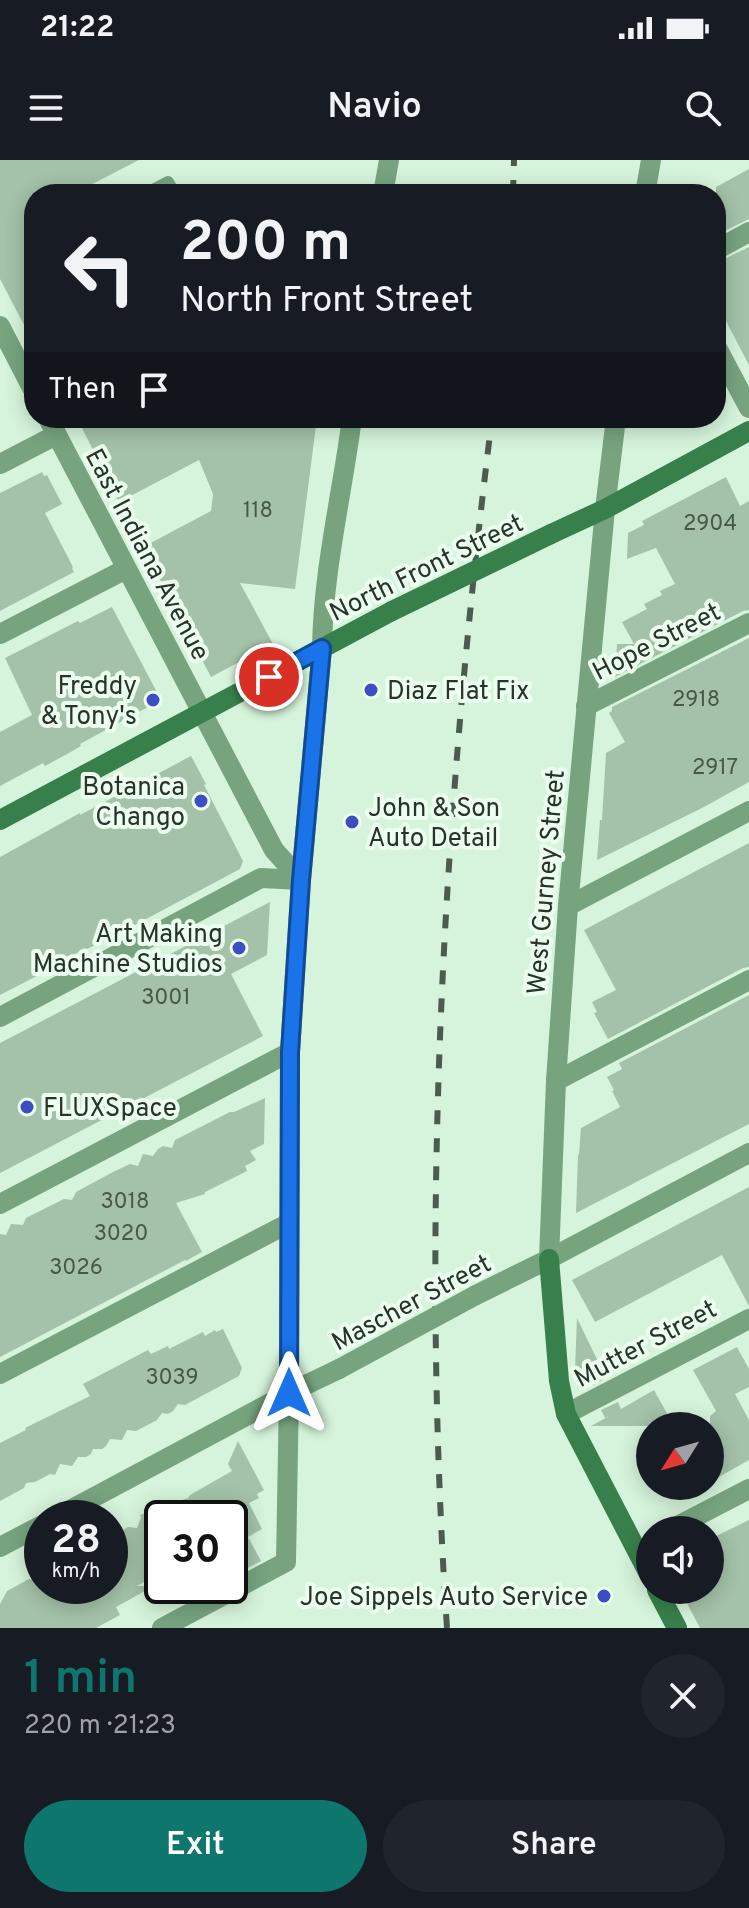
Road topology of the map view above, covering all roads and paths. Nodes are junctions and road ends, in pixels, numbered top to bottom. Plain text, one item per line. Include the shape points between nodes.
1 (389, 160) edge
2 (651, 160) edge
3 (385, 184) edge
4 (647, 184) edge
5 (749, 232) edge
6 (726, 245) edge
7 (0, 326) edge
8 (726, 365) edge
9 (24, 373) edge
10 (749, 408) edge
11 (49, 428) edge
12 (53, 428) edge
13 (350, 428) edge
14 (615, 428) edge
15 (749, 431) edge
16 (0, 464) edge
17 (605, 509) junction
18 (126, 569) junction
19 (749, 623) edge
20 (0, 634) edge
21 (322, 648) junction
22 (586, 706) junction
23 (202, 714) junction
24 (749, 811) edge
25 (0, 820) edge
26 (301, 880) junction
27 (568, 906) junction
28 (749, 980) edge
29 (0, 1017) edge
30 (290, 1052) junction
31 (556, 1081) junction
32 (749, 1153) edge
33 (0, 1204) edge
34 (289, 1223) junction
35 (549, 1259) junction
36 (749, 1319) edge
37 (0, 1374) edge
38 (289, 1393) junction
39 (566, 1414) junction
40 (749, 1489) edge
41 (89, 1500) edge
42 (697, 1516) edge
43 (24, 1534) edge
44 (636, 1534) edge
45 (0, 1547) edge
46 (664, 1604) edge
47 (162, 1628) edge
48 (677, 1628) edge

1 - 3 street
2 - 4 street
5 - 6 street
7 - 9 street
8 - 10 street
11 - 16 street
12 - 18 street, East Indiana Avenue
13 - 21 street via 328,566
14 - 17 street, West Gurney Street
15 - 17 street, North Front Street
17 - 21 street, North Front Street, bridge
17 - 22 street, West Gurney Street
18 - 20 street
18 - 23 street, East Indiana Avenue
19 - 22 street, Hope Street
21 - 23 street, North Front Street
21 - 26 street
22 - 27 street, West Gurney Street
23 - 25 street, North Front Street
23 - 26 street, East Indiana Avenue via 274,850
24 - 27 street
26 - 29 street via 261,878
26 - 30 street
27 - 31 street, West Gurney Street
28 - 31 street
30 - 33 street
30 - 34 street
31 - 35 street, West Gurney Street
32 - 35 street, Mascher Street
34 - 37 street
34 - 38 street
35 - 38 street, Mascher Street, bridge
35 - 39 street
36 - 39 street, Mutter Street
38 - 41 street, Mascher Street
38 - 47 street via 286,1562
39 - 44 street
40 - 42 street
43 - 45 street
46 - 48 street

